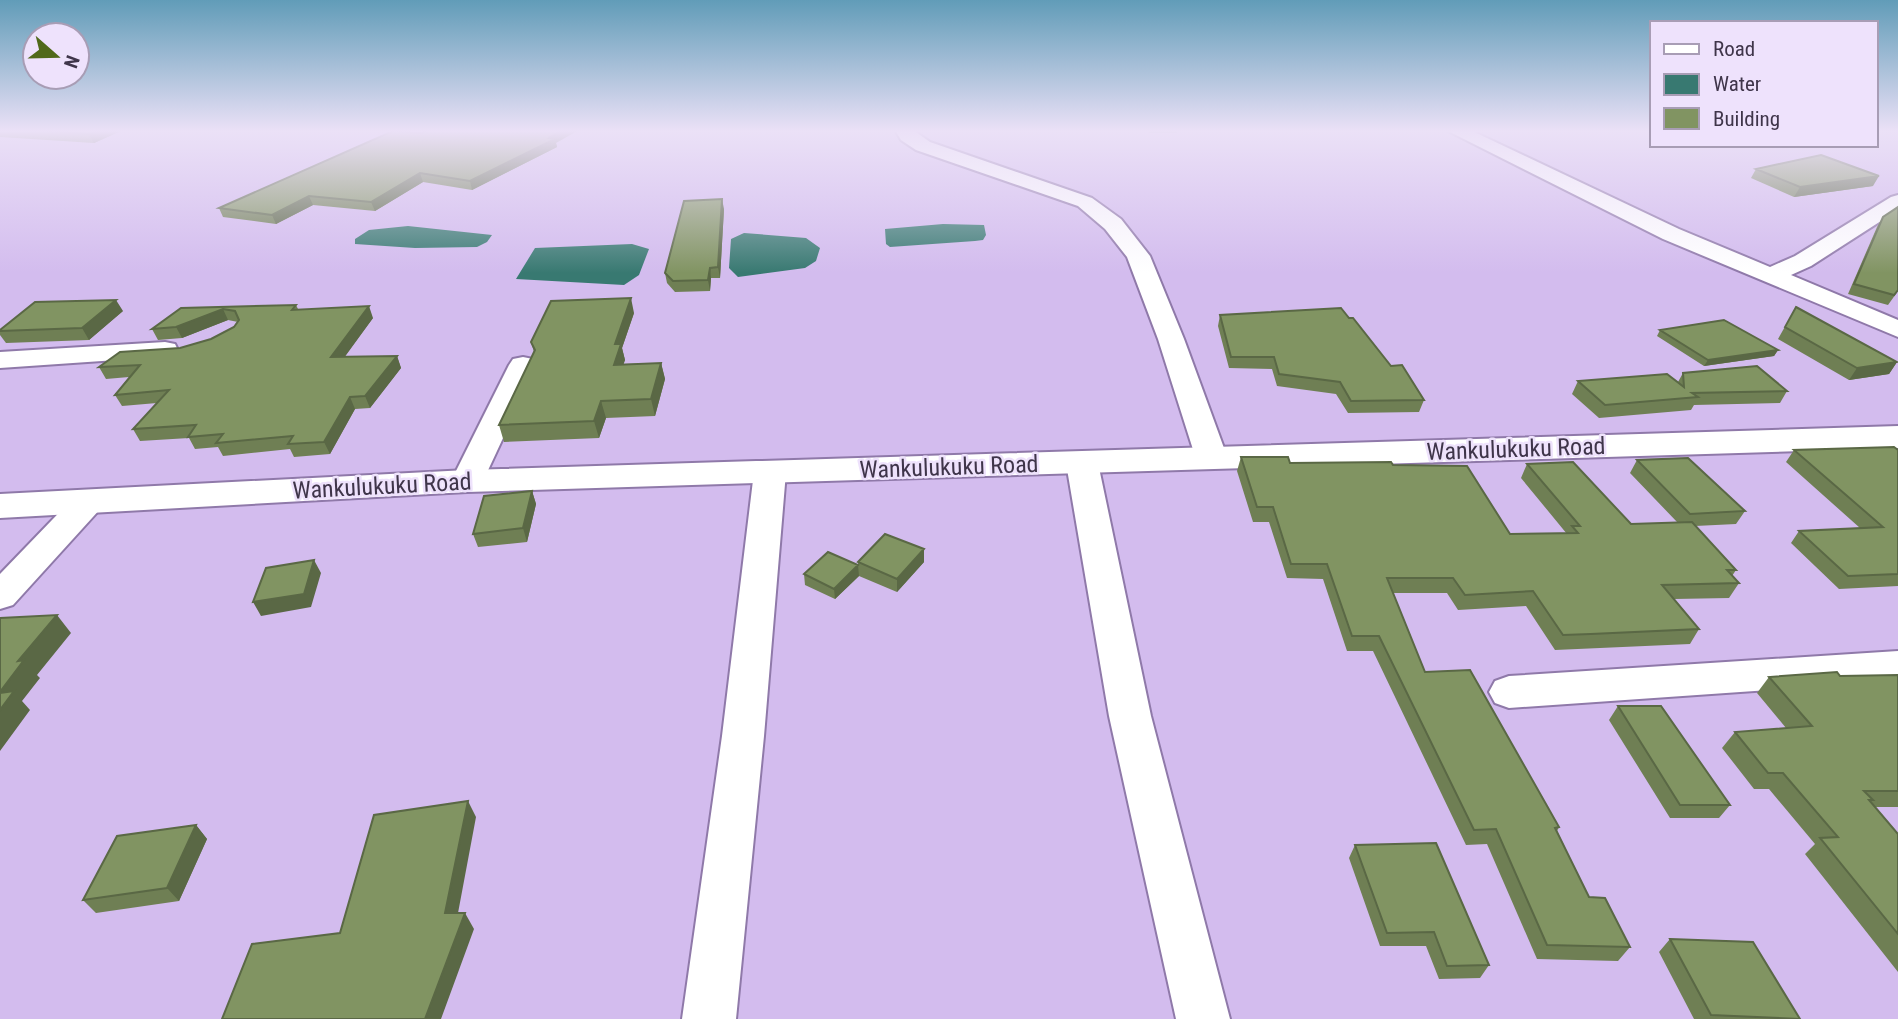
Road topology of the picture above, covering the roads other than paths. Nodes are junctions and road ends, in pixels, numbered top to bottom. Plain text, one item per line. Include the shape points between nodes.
1 (1014, 178) edge
2 (1551, 178) edge
3 (1898, 201) edge
4 (1770, 276) junction
5 (1898, 329) edge
6 (186, 349) edge
7 (0, 360) edge
8 (523, 365) dead end
9 (1898, 438) edge
10 (1212, 459) junction
11 (1082, 463) junction
12 (770, 472) junction
13 (467, 481) junction
14 (90, 500) junction
15 (0, 506) edge
16 (0, 596) edge
17 (1898, 666) edge
18 (1509, 692) dead end
19 (709, 1019) edge
20 (1203, 1019) edge

1 - 10 street via 1085,202 1113,224 1138,256
2 - 4 street
3 - 4 street via 1803,261
4 - 5 street
6 - 7 street
8 - 13 street
9 - 10 main road, Wankulukuku Road
10 - 11 main road, Wankulukuku Road
11 - 12 main road, Wankulukuku Road
11 - 20 street via 1130,716
12 - 13 main road, Wankulukuku Road
12 - 19 street
13 - 14 main road, Wankulukuku Road
14 - 15 main road, Wankulukuku Road
14 - 16 street
17 - 18 street

